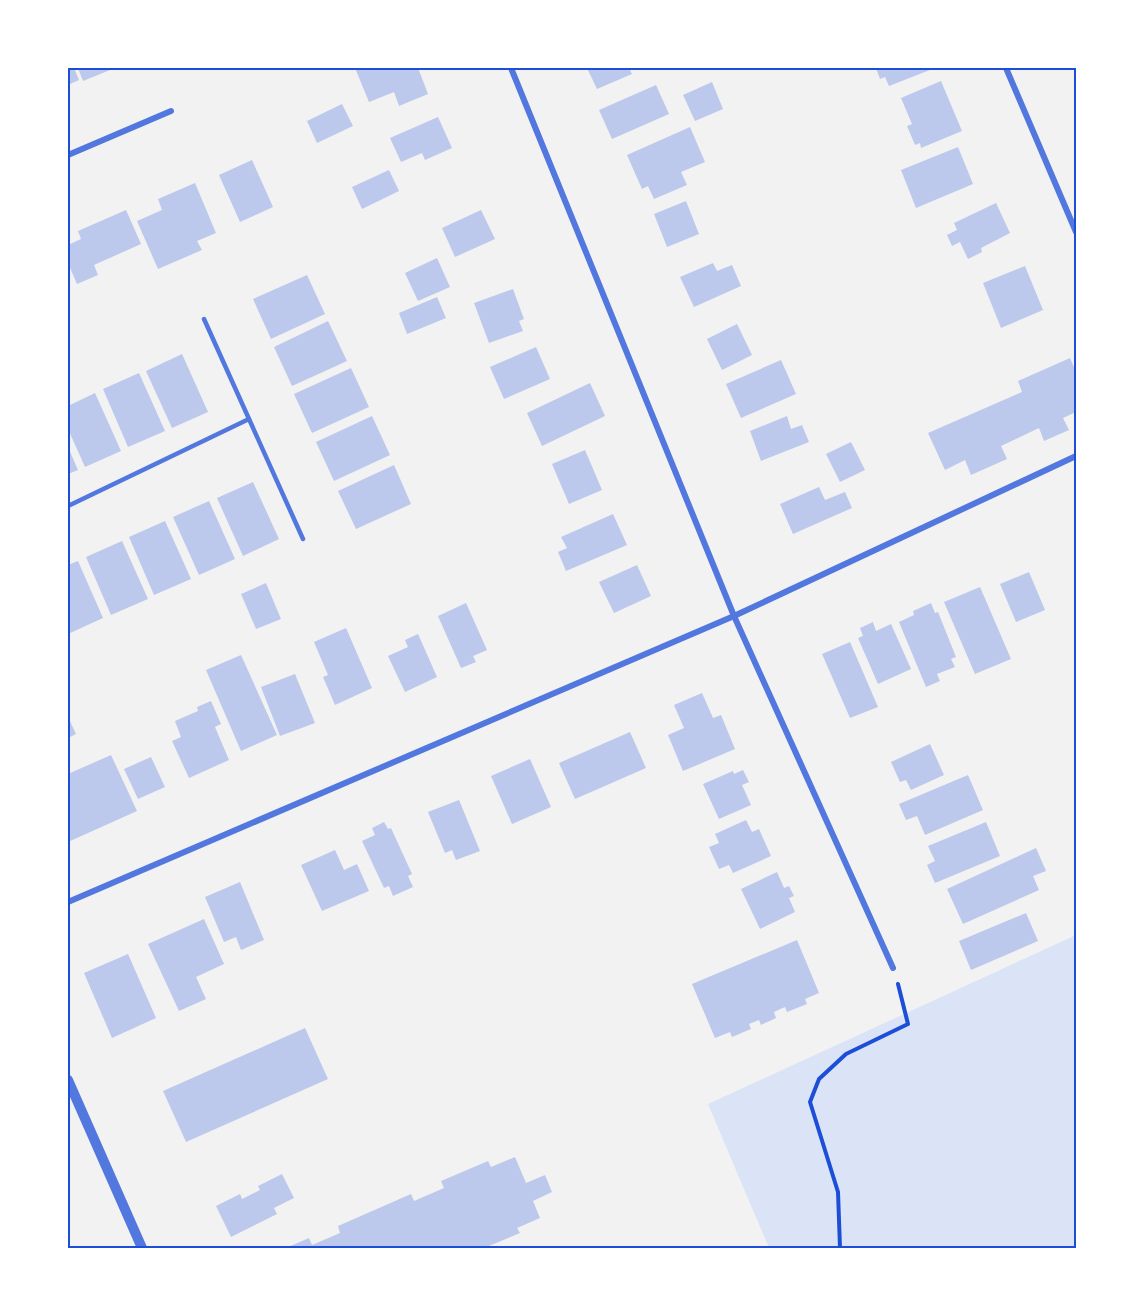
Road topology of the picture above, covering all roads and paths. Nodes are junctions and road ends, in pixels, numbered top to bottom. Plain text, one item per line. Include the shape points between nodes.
1 (512, 68) edge
2 (1006, 68) edge
3 (171, 111) dead end
4 (68, 155) edge
5 (1077, 231) edge
6 (204, 319) dead end
7 (249, 419) junction
8 (1077, 456) edge
9 (68, 506) edge
10 (303, 538) dead end
11 (734, 616) junction
12 (68, 902) edge
13 (893, 968) joint
14 (68, 1080) edge
15 (142, 1248) edge
16 (840, 1248) edge

1 - 11 street
2 - 5 street
3 - 4 street
6 - 7 lane
7 - 9 lane
7 - 10 lane
8 - 11 street
11 - 12 street
11 - 13 street
13 - 16 path via 908,1024 846,1053 819,1079 810,1102 838,1192
14 - 15 street

